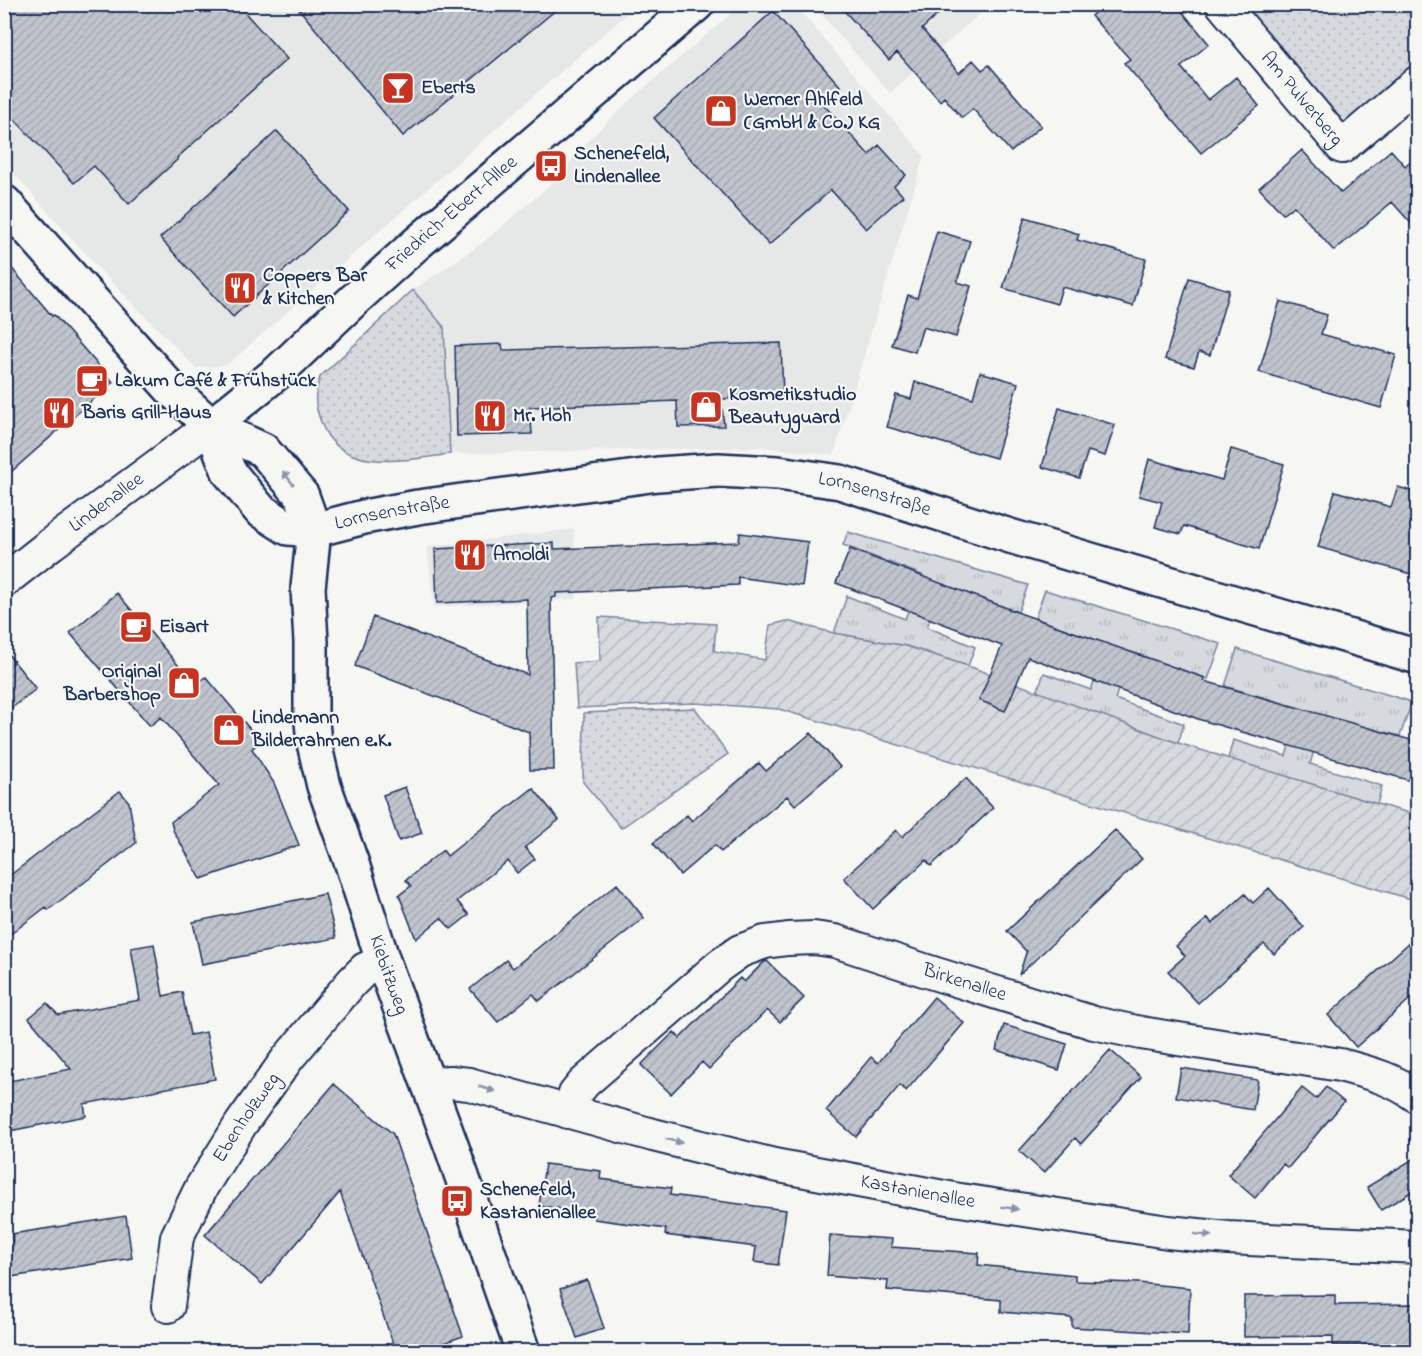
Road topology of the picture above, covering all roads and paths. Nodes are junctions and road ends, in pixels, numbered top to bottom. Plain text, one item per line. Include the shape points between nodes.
1 (697, 4) edge
2 (1222, 4) edge
3 (1418, 82) edge
4 (4, 202) edge
5 (211, 426) junction
6 (260, 510) junction
7 (314, 530) junction
8 (4, 581) edge
9 (308, 588) junction
10 (1418, 657) edge
11 (383, 961) junction
12 (429, 1084) junction
13 (1418, 1097) edge
14 (568, 1112) junction
15 (1418, 1247) edge
16 (168, 1306) dead end
17 (524, 1352) edge

1 - 5 street, Friedrich-Ebert-Allee via 410,249 278,372
2 - 3 street, Am Pulverberg via 1342,147
4 - 5 street, Lornsenstraße via 173,391
5 - 6 street, Lornsenstraße via 229,472
7 -> 5 street, Lornsenstraße via 302,496 263,450
5 - 8 street, Lindenallee
6 - 7 street, Lornsenstraße via 288,528
6 - 9 street, Kiebitzweg
7 - 9 street, Kiebitzweg
7 - 10 street, Lornsenstraße via 418,507 658,474 718,470 778,473 840,482
9 - 11 street, Kiebitzweg via 314,743 324,786
11 - 12 street, Kiebitzweg
11 - 16 street, Ebenholzweg via 365,969 352,982 288,1058 201,1188 177,1237
12 -> 14 street, Kastanienallee via 469,1084
12 - 17 street, Kiebitzweg
13 - 14 street, Birkenallee via 1392,1080 1340,1065 1094,1023 856,946 814,938 765,942 741,951 719,966 584,1083
14 -> 15 street, Kastanienallee via 774,1165 954,1199 1168,1232

